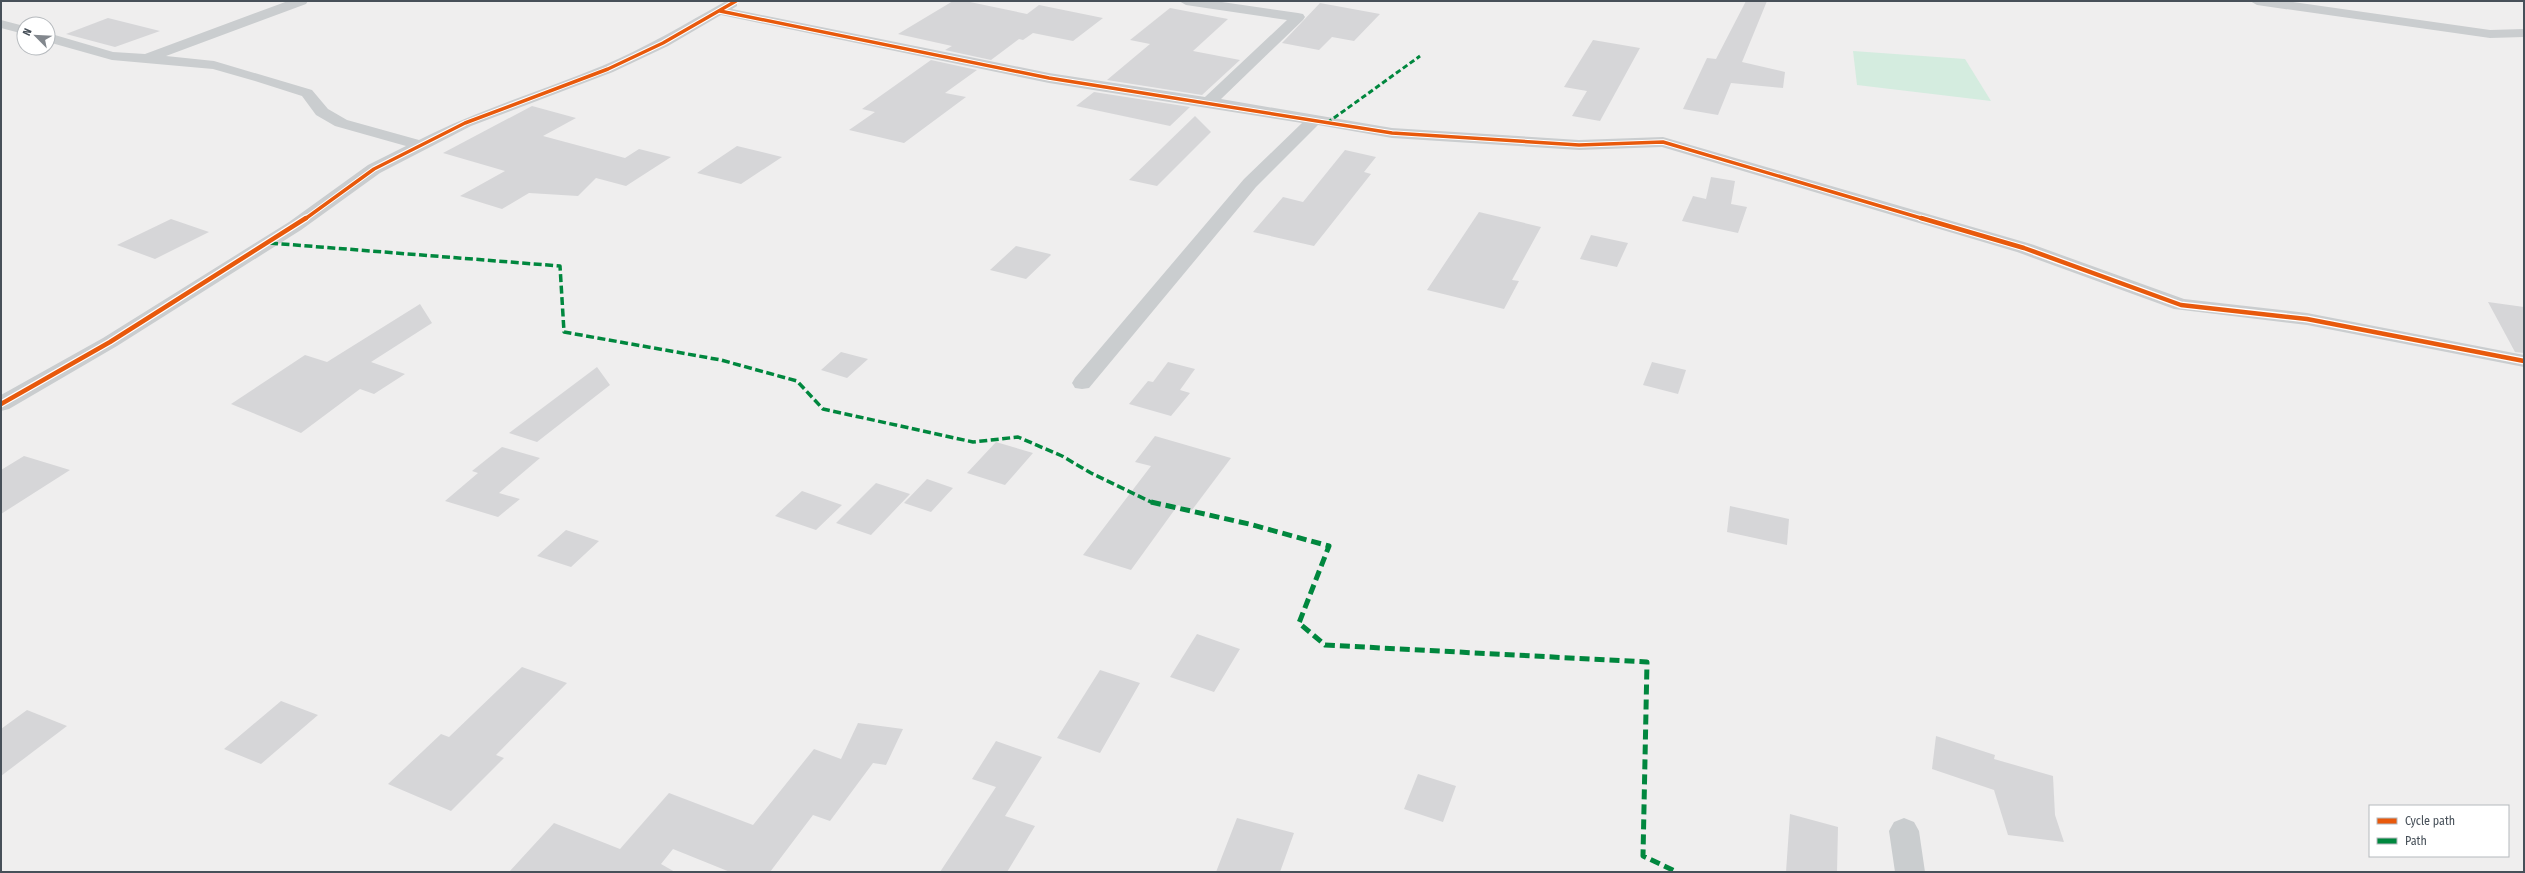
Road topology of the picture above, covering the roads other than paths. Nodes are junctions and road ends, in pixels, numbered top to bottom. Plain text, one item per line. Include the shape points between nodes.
1 (301, 1) edge
2 (736, 1) edge
3 (1186, 1) edge
4 (2257, 1) edge
5 (720, 11) junction
6 (1, 24) edge
7 (16, 28) edge
8 (2524, 33) edge
9 (56, 39) edge
10 (144, 59) junction
11 (1209, 102) junction
12 (1314, 120) junction
13 (420, 145) junction
14 (2524, 361) edge
15 (1082, 383) dead end
16 (1, 404) edge
17 (1904, 831) dead end
18 (1910, 872) edge

1 - 10 street
2 - 5 street
3 - 11 street via 1298,17
4 - 8 street via 2490,34
5 - 11 street via 1049,78
5 - 13 street via 663,43 608,69 508,105
6 - 7 street
9 - 10 street via 112,56
10 - 13 street via 214,65 288,86 307,93 322,112 341,123
11 - 12 street
12 - 14 street via 1392,133 1493,141 1579,145 1663,142 2024,248 2181,305 2307,319
12 - 15 street via 1250,183
13 - 16 street via 374,169 295,226 110,342
17 - 18 street

